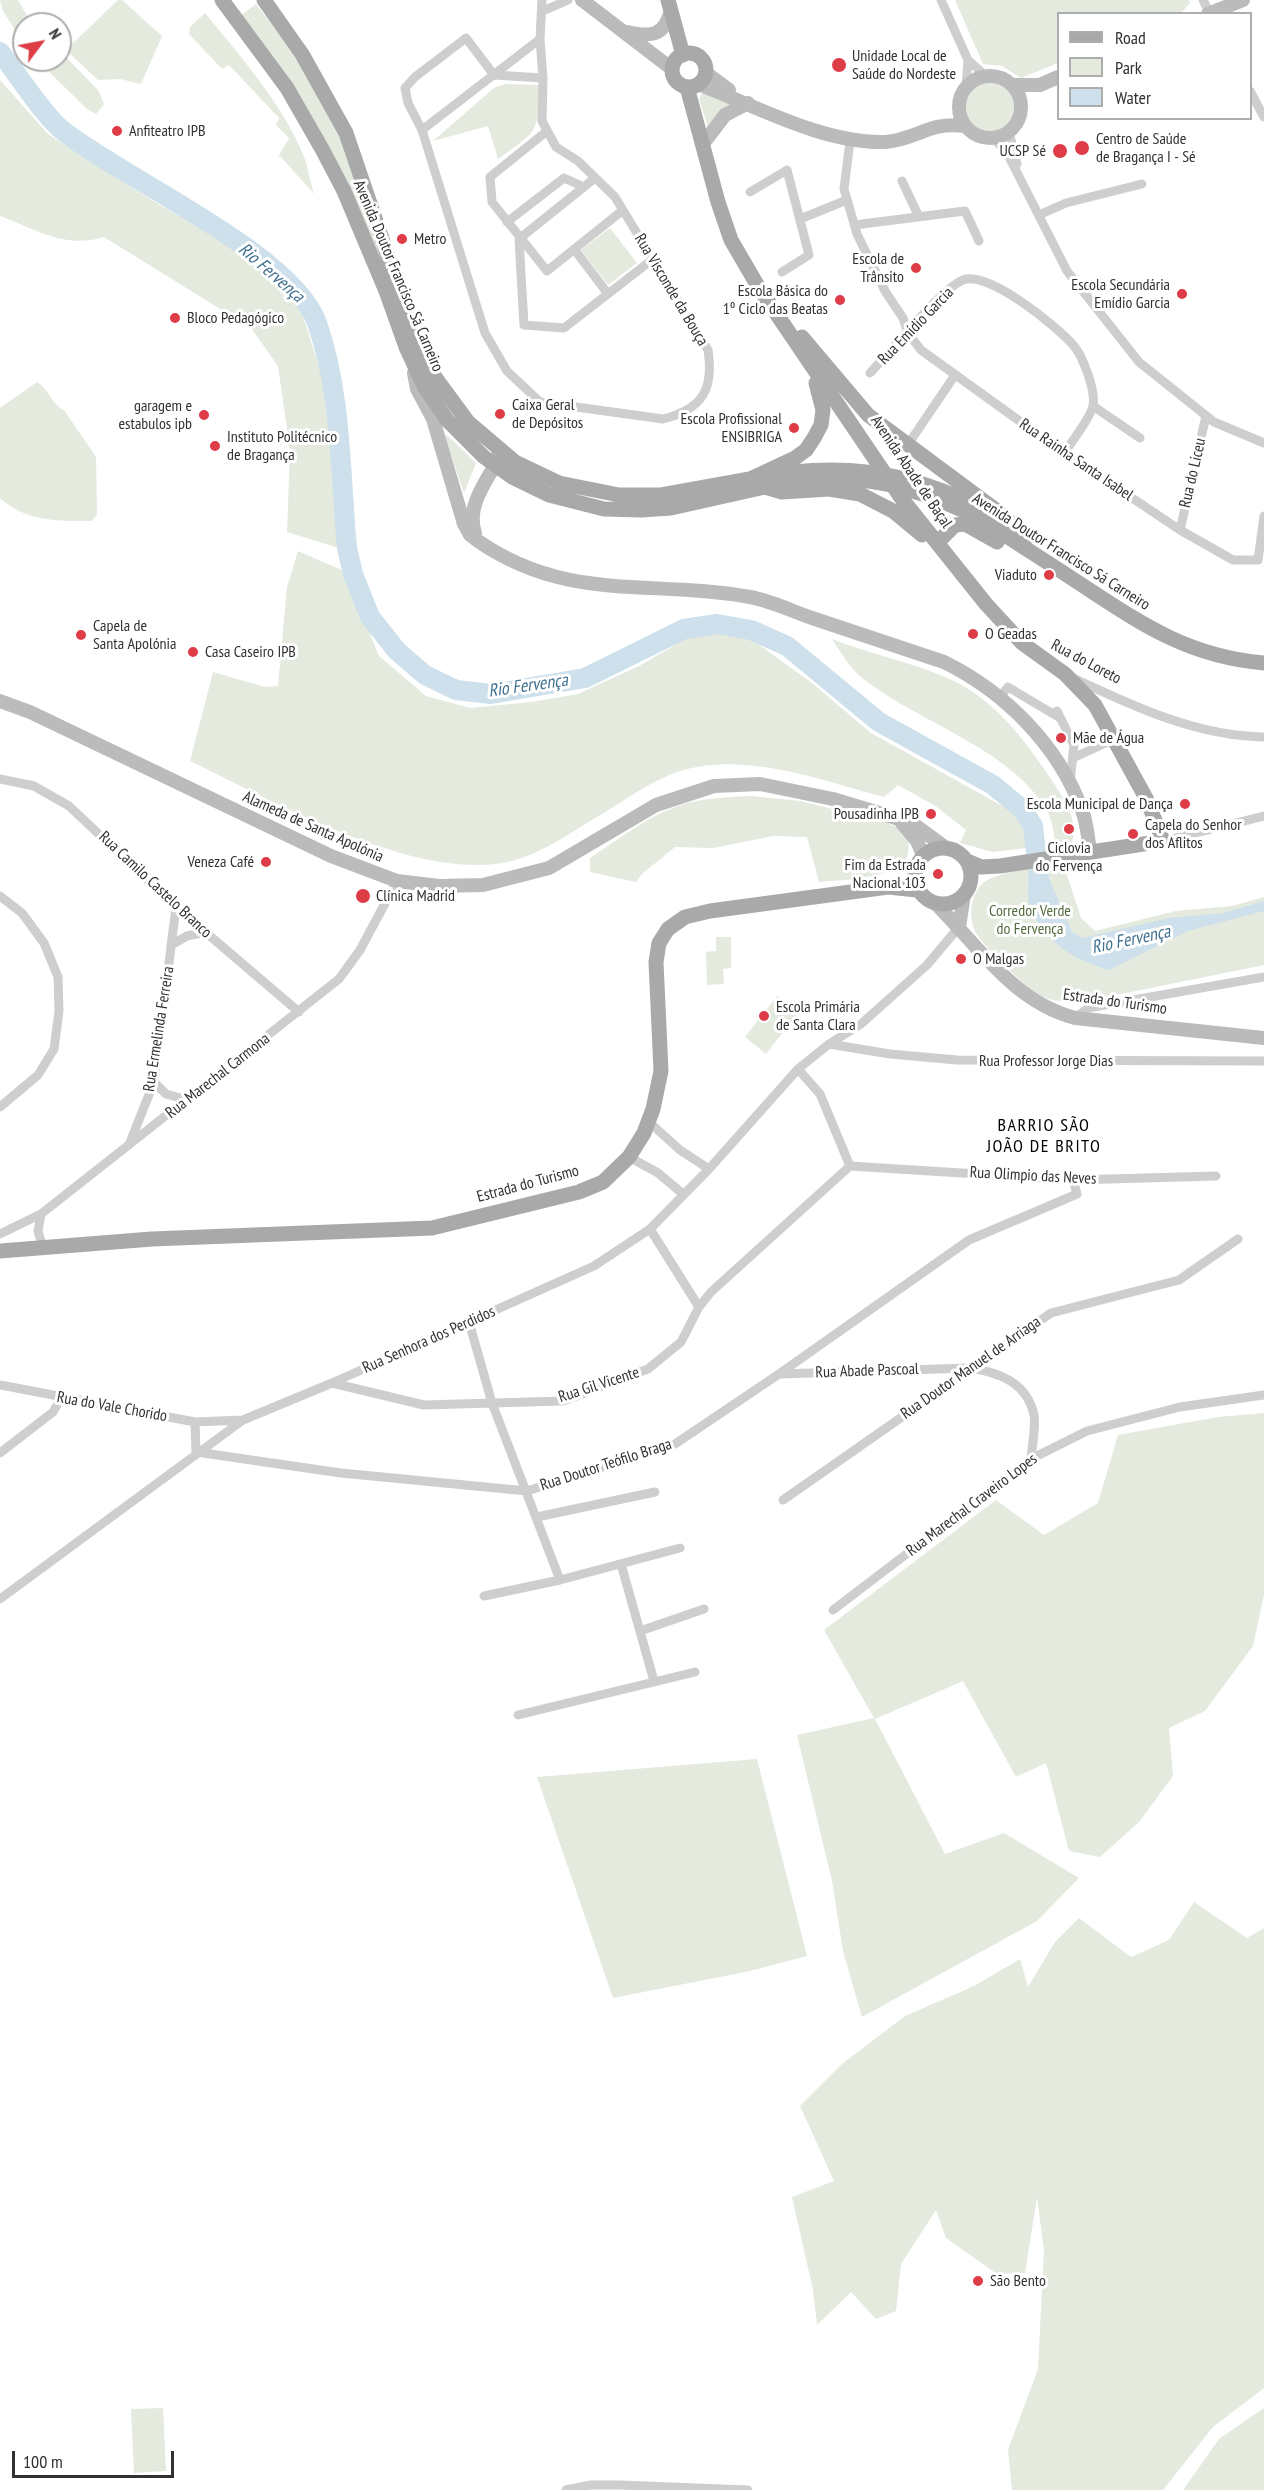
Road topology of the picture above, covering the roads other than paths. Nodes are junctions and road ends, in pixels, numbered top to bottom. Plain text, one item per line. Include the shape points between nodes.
1 (222, 0) edge
2 (264, 0) edge
3 (542, 0) edge
4 (568, 0) edge
5 (582, 0) edge
6 (941, 0) edge
7 (1243, 0) edge
8 (672, 3) edge
9 (1208, 10) edge
10 (543, 11) junction
11 (625, 32) junction
12 (540, 39) junction
13 (680, 60) junction
14 (968, 60) junction
15 (494, 75) junction
16 (986, 75) junction
17 (543, 78) junction
18 (1057, 78) edge
19 (697, 82) junction
20 (1013, 85) junction
21 (966, 86) junction
22 (1040, 86) junction
23 (1252, 93) edge
24 (959, 102) junction
25 (748, 103) junction
26 (1021, 107) junction
27 (1264, 117) edge
28 (936, 125) junction
29 (965, 126) junction
30 (422, 130) junction
31 (547, 131) junction
32 (1009, 132) junction
33 (992, 138) junction
34 (706, 140) junction
35 (850, 141) junction
36 (595, 178) junction
37 (1021, 178) junction
38 (902, 181) dead end
39 (1142, 184) dead end
40 (584, 187) junction
41 (750, 192) dead end
42 (847, 200) junction
43 (623, 210) junction
44 (1039, 215) junction
45 (919, 217) junction
46 (800, 219) junction
47 (507, 222) junction
48 (854, 225) junction
49 (519, 239) junction
50 (980, 242) dead end
51 (574, 249) junction
52 (653, 259) junction
53 (782, 272) dead end
54 (608, 294) junction
55 (788, 321) junction
56 (908, 333) junction
57 (800, 347) junction
58 (412, 362) junction
59 (870, 373) dead end
60 (955, 375) junction
61 (1093, 406) junction
62 (1206, 416) junction
63 (1140, 438) dead end
64 (1264, 443) edge
65 (494, 446) junction
66 (907, 446) junction
67 (1064, 453) junction
68 (495, 466) junction
69 (512, 477) junction
70 (750, 479) junction
71 (486, 481) junction
72 (765, 487) junction
73 (982, 514) junction
74 (1264, 516) edge
75 (1180, 530) junction
76 (1027, 538) junction
77 (478, 541) junction
78 (938, 543) junction
79 (1036, 555) junction
80 (1264, 654) edge
81 (1264, 663) edge
82 (1065, 674) junction
83 (1000, 696) junction
84 (0, 701) edge
85 (1264, 737) edge
86 (1114, 739) junction
87 (1073, 758) junction
88 (0, 779) edge
89 (1070, 785) junction
90 (1264, 816) edge
91 (897, 819) junction
92 (1163, 841) junction
93 (946, 848) junction
94 (1090, 851) junction
95 (923, 855) junction
96 (967, 861) junction
97 (1000, 866) junction
98 (915, 869) junction
99 (397, 881) junction
100 (888, 887) junction
101 (917, 890) junction
102 (966, 892) junction
103 (0, 896) edge
104 (936, 904) junction
105 (176, 907) junction
106 (959, 927) junction
107 (206, 932) junction
108 (171, 945) junction
109 (1264, 977) edge
110 (299, 1012) junction
111 (1075, 1018) junction
112 (1264, 1038) edge
113 (829, 1044) junction
114 (1264, 1061) edge
115 (798, 1070) junction
116 (154, 1082) junction
117 (188, 1100) junction
118 (0, 1107) edge
119 (649, 1122) junction
120 (128, 1147) junction
121 (629, 1157) junction
122 (850, 1166) junction
123 (709, 1169) junction
124 (1216, 1176) dead end
125 (1073, 1180) junction
126 (683, 1194) junction
127 (41, 1215) junction
128 (650, 1229) junction
129 (0, 1234) edge
130 (1238, 1239) dead end
131 (43, 1248) junction
132 (0, 1251) edge
133 (699, 1307) junction
134 (469, 1322) junction
135 (969, 1368) junction
136 (779, 1374) junction
137 (332, 1383) junction
138 (0, 1385) edge
139 (1264, 1395) edge
140 (62, 1397) junction
141 (492, 1403) junction
142 (243, 1420) junction
143 (195, 1422) junction
144 (196, 1452) junction
145 (0, 1454) edge
146 (1031, 1459) junction
147 (527, 1491) junction
148 (656, 1492) dead end
149 (783, 1500) dead end
150 (537, 1517) junction
151 (680, 1548) dead end
152 (621, 1564) junction
153 (560, 1580) junction
154 (484, 1596) dead end
155 (0, 1599) edge
156 (704, 1609) dead end
157 (833, 1610) dead end
158 (640, 1631) junction
159 (695, 1672) dead end
160 (654, 1681) junction
161 (519, 1715) dead end
162 (566, 2490) edge
163 (748, 2490) edge

1 - 58 main road, Avenida Doutor Francisco Sá Carneiro via 287,88 326,157 363,236
2 - 65 main road, Avenida Doutor Francisco Sá Carneiro via 302,54 346,133 423,356 456,408
3 - 10 street
4 - 10 street
5 - 11 street
6 - 14 street
7 - 9 street
8 - 11 street via 668,23 654,34
8 - 13 main road, Avenida Abade de Baçal
10 - 12 street
11 - 13 street
12 - 15 street
12 - 17 street
13 - 19 main road, Avenida Abade de Baçal via 678,83
13 - 19 main road, Avenida Abade de Baçal via 700,58
14 - 16 street
14 - 21 street
15 - 17 street
15 - 30 street
15 - 30 street, Rua Visconde da Bouça via 466,38 458,44 405,88
16 - 20 street
16 - 21 street
17 - 31 street via 542,121
18 - 22 street
19 - 25 street
19 - 34 main road, Avenida Abade de Baçal via 694,95
19 - 57 main road, Avenida Abade de Baçal via 718,202 731,240
20 - 22 street
20 - 26 street
21 - 24 street
22 - 26 street
23 - 27 street
24 - 28 street
24 - 29 street
25 - 34 street via 725,115
25 - 35 street
26 - 32 street
28 - 29 street
28 - 35 street via 888,142
29 - 33 street via 977,135
30 - 52 street, Rua Visconde da Bouça via 485,333 507,371 540,402 663,419 683,414 704,397 711,373 708,350
31 - 36 street, Rua Visconde da Bouça via 556,147
31 - 47 street via 490,177 492,202
32 - 33 street
32 - 37 street
33 - 37 street via 1005,149
34 - 55 main road, Avenida Abade de Baçal via 736,238
35 - 42 street, Rua Rainha Santa Isabel via 844,189
36 - 40 street
36 - 43 street, Rua Visconde da Bouça
37 - 44 street
38 - 45 street
39 - 44 street via 1066,203
40 - 47 street via 564,178
40 - 49 street
41 - 46 street via 787,170
42 - 46 street
42 - 48 street, Rua Rainha Santa Isabel
43 - 51 street
43 - 52 street, Rua Visconde da Bouça
44 - 62 street via 1066,272 1139,362
45 - 48 street
45 - 50 street via 965,211
46 - 53 street via 809,255
47 - 49 street
48 - 56 street, Rua Rainha Santa Isabel
49 - 51 street via 546,271
49 - 54 street via 524,325 564,328
51 - 54 street
52 - 54 street
55 - 66 main road via 868,415
55 - 78 main road, Avenida Abade de Baçal
56 - 59 street, Rua Emídio Garcia
56 - 60 street, Rua Rainha Santa Isabel via 921,350
56 - 61 street, Rua Emídio Garcia via 947,289 965,279 984,280 1005,291 1075,348 1090,380
57 - 70 main road via 821,397 821,425 806,450
57 - 78 main road, Avenida Abade de Baçal via 859,439
58 - 68 main road, Avenida Doutor Francisco Sá Carneiro via 447,420
58 - 77 street via 417,389 433,418 464,524
60 - 66 street
60 - 67 street, Rua Rainha Santa Isabel
61 - 63 street
61 - 67 street
62 - 64 street
62 - 75 street, Rua do Liceu
65 - 68 street via 498,454
65 - 70 main road, Avenida Doutor Francisco Sá Carneiro via 515,462 559,483 620,495 661,495
66 - 76 main road via 1000,513
67 - 75 street, Rua Rainha Santa Isabel
68 - 69 main road, Avenida Doutor Francisco Sá Carneiro
68 - 71 street
69 - 71 street
69 - 72 main road, Avenida Doutor Francisco Sá Carneiro via 549,495 622,510 671,508
70 - 73 main road, Avenida Doutor Francisco Sá Carneiro, bridge via 787,471 863,470 934,486
71 - 77 street via 471,515
72 - 73 main road, Avenida Doutor Francisco Sá Carneiro, bridge via 826,479 870,482 892,485
72 - 78 main road via 782,492 829,489 860,494 893,511 928,540
73 - 76 main road, Avenida Doutor Francisco Sá Carneiro
73 - 79 main road, Avenida Doutor Francisco Sá Carneiro
74 - 75 street, Rua Rainha Santa Isabel via 1258,560 1233,560
76 - 80 main road, Avenida Doutor Francisco Sá Carneiro via 1182,635 1220,648
77 - 83 street via 530,571 588,585 692,589 752,598 944,662 980,680
78 - 79 main road via 955,525 965,524 1016,554
78 - 82 main road, Rua do Loreto via 1022,643
79 - 81 main road, Avenida Doutor Francisco Sá Carneiro via 1147,628 1178,643 1215,656
82 - 85 street, Rua do Loreto via 1144,711 1204,729
82 - 86 main road via 1095,705
83 - 87 street via 1008,687 1059,715 1074,745
83 - 89 street via 1044,744
84 - 99 street, Alameda de Santa Apolónia via 331,856
86 - 87 street
86 - 92 main road via 1147,800
87 - 89 street
88 - 105 street, Rua Camilo Castelo Branco via 34,786 69,806
89 - 94 street via 1083,812
90 - 92 street
91 - 93 street, Alameda de Santa Apolónia via 920,828
91 - 95 street via 908,828
91 - 99 street, Alameda de Santa Apolónia via 760,784 714,786 656,805 549,868 483,885 439,886
92 - 94 main road
93 - 95 main road
93 - 96 main road
94 - 97 main road
95 - 98 main road
96 - 97 main road via 981,867
96 - 102 main road via 970,870
97 - 102 main road via 973,878
98 - 100 main road, Estrada do Turismo
98 - 101 main road
99 - 110 street, Rua Marechal Carmona via 339,980
100 - 101 main road, Estrada do Turismo
100 - 119 main road, Estrada do Turismo via 710,911 685,917 668,929 659,943 656,962 661,1071
101 - 104 main road
102 - 104 main road via 956,902
102 - 106 street
103 - 118 street via 22,913 44,943 58,977 59,1011 54,1049 38,1075
104 - 106 street, Estrada do Turismo
105 - 107 street, Rua Camilo Castelo Branco
105 - 108 street, Rua Ermelinda Ferreira
106 - 111 street, Estrada do Turismo via 1013,986 1055,1013
106 - 113 street, Rua Senhora dos Perdidos via 927,965 861,1024
107 - 108 street
107 - 110 street, Rua Camilo Castelo Branco
108 - 116 street, Rua Ermelinda Ferreira
109 - 111 street via 1088,1008
110 - 117 street, Rua Marechal Carmona
111 - 112 street, Estrada do Turismo
113 - 114 street, Rua Professor Jorge Dias via 957,1060
113 - 115 street, Rua Senhora dos Perdidos
115 - 122 street via 820,1094
115 - 123 street, Rua Senhora dos Perdidos
116 - 117 street via 166,1094
116 - 120 street, Rua Ermelinda Ferreira
117 - 120 street, Rua Marechal Carmona
119 - 121 main road, Estrada do Turismo
119 - 123 street
120 - 127 street, Rua Marechal Carmona
121 - 126 street via 658,1173
121 - 131 main road, Estrada do Turismo via 603,1182 579,1192 432,1228 152,1239
122 - 125 street, Rua Olimpio das Neves
122 - 133 street, Rua Gil Vicente
123 - 126 street, Rua Senhora dos Perdidos
124 - 125 street, Rua Olimpio das Neves
125 - 136 street, Rua Doutor Teófilo Braga via 1077,1194 969,1240
126 - 128 street, Rua Senhora dos Perdidos
127 - 129 street, Rua Marechal Carmona
127 - 131 street via 38,1231
128 - 133 street
128 - 134 street, Rua Senhora dos Perdidos via 594,1266
130 - 135 street, Rua Doutor Manuel de Arriaga via 1179,1280 1051,1312
131 - 132 main road, Estrada do Turismo
133 - 141 street, Rua Gil Vicente via 681,1342 648,1369 563,1401
134 - 137 street, Rua Senhora dos Perdidos
134 - 141 street
135 - 136 street, Rua Abade Pascoal
135 - 146 street, Rua Abade Pascoal via 995,1372 1020,1387 1034,1415
135 - 149 street, Rua Doutor Manuel de Arriaga
136 - 147 street, Rua Doutor Teófilo Braga via 675,1444
137 - 141 street, Rua Gil Vicente via 424,1405
137 - 142 street, Rua Senhora dos Perdidos
138 - 140 street, Rua do Vale Chorido
139 - 146 street, Rua Marechal Craveiro Lopes via 1180,1407 1087,1431
140 - 143 street, Rua do Vale Chorido
140 - 145 street via 53,1412
141 - 147 street
142 - 143 street, Rua do Vale Chorido
142 - 144 street, Rua Senhora dos Perdidos
143 - 144 street
144 - 147 street, Rua Doutor Teófilo Braga via 341,1473
144 - 155 street, Rua Senhora dos Perdidos
146 - 157 street, Rua Marechal Craveiro Lopes
147 - 150 street
148 - 150 street
150 - 153 street
151 - 152 street
152 - 153 street
152 - 158 street
153 - 154 street
156 - 158 street
158 - 160 street
159 - 160 street
160 - 161 street
162 - 163 street via 591,2485

